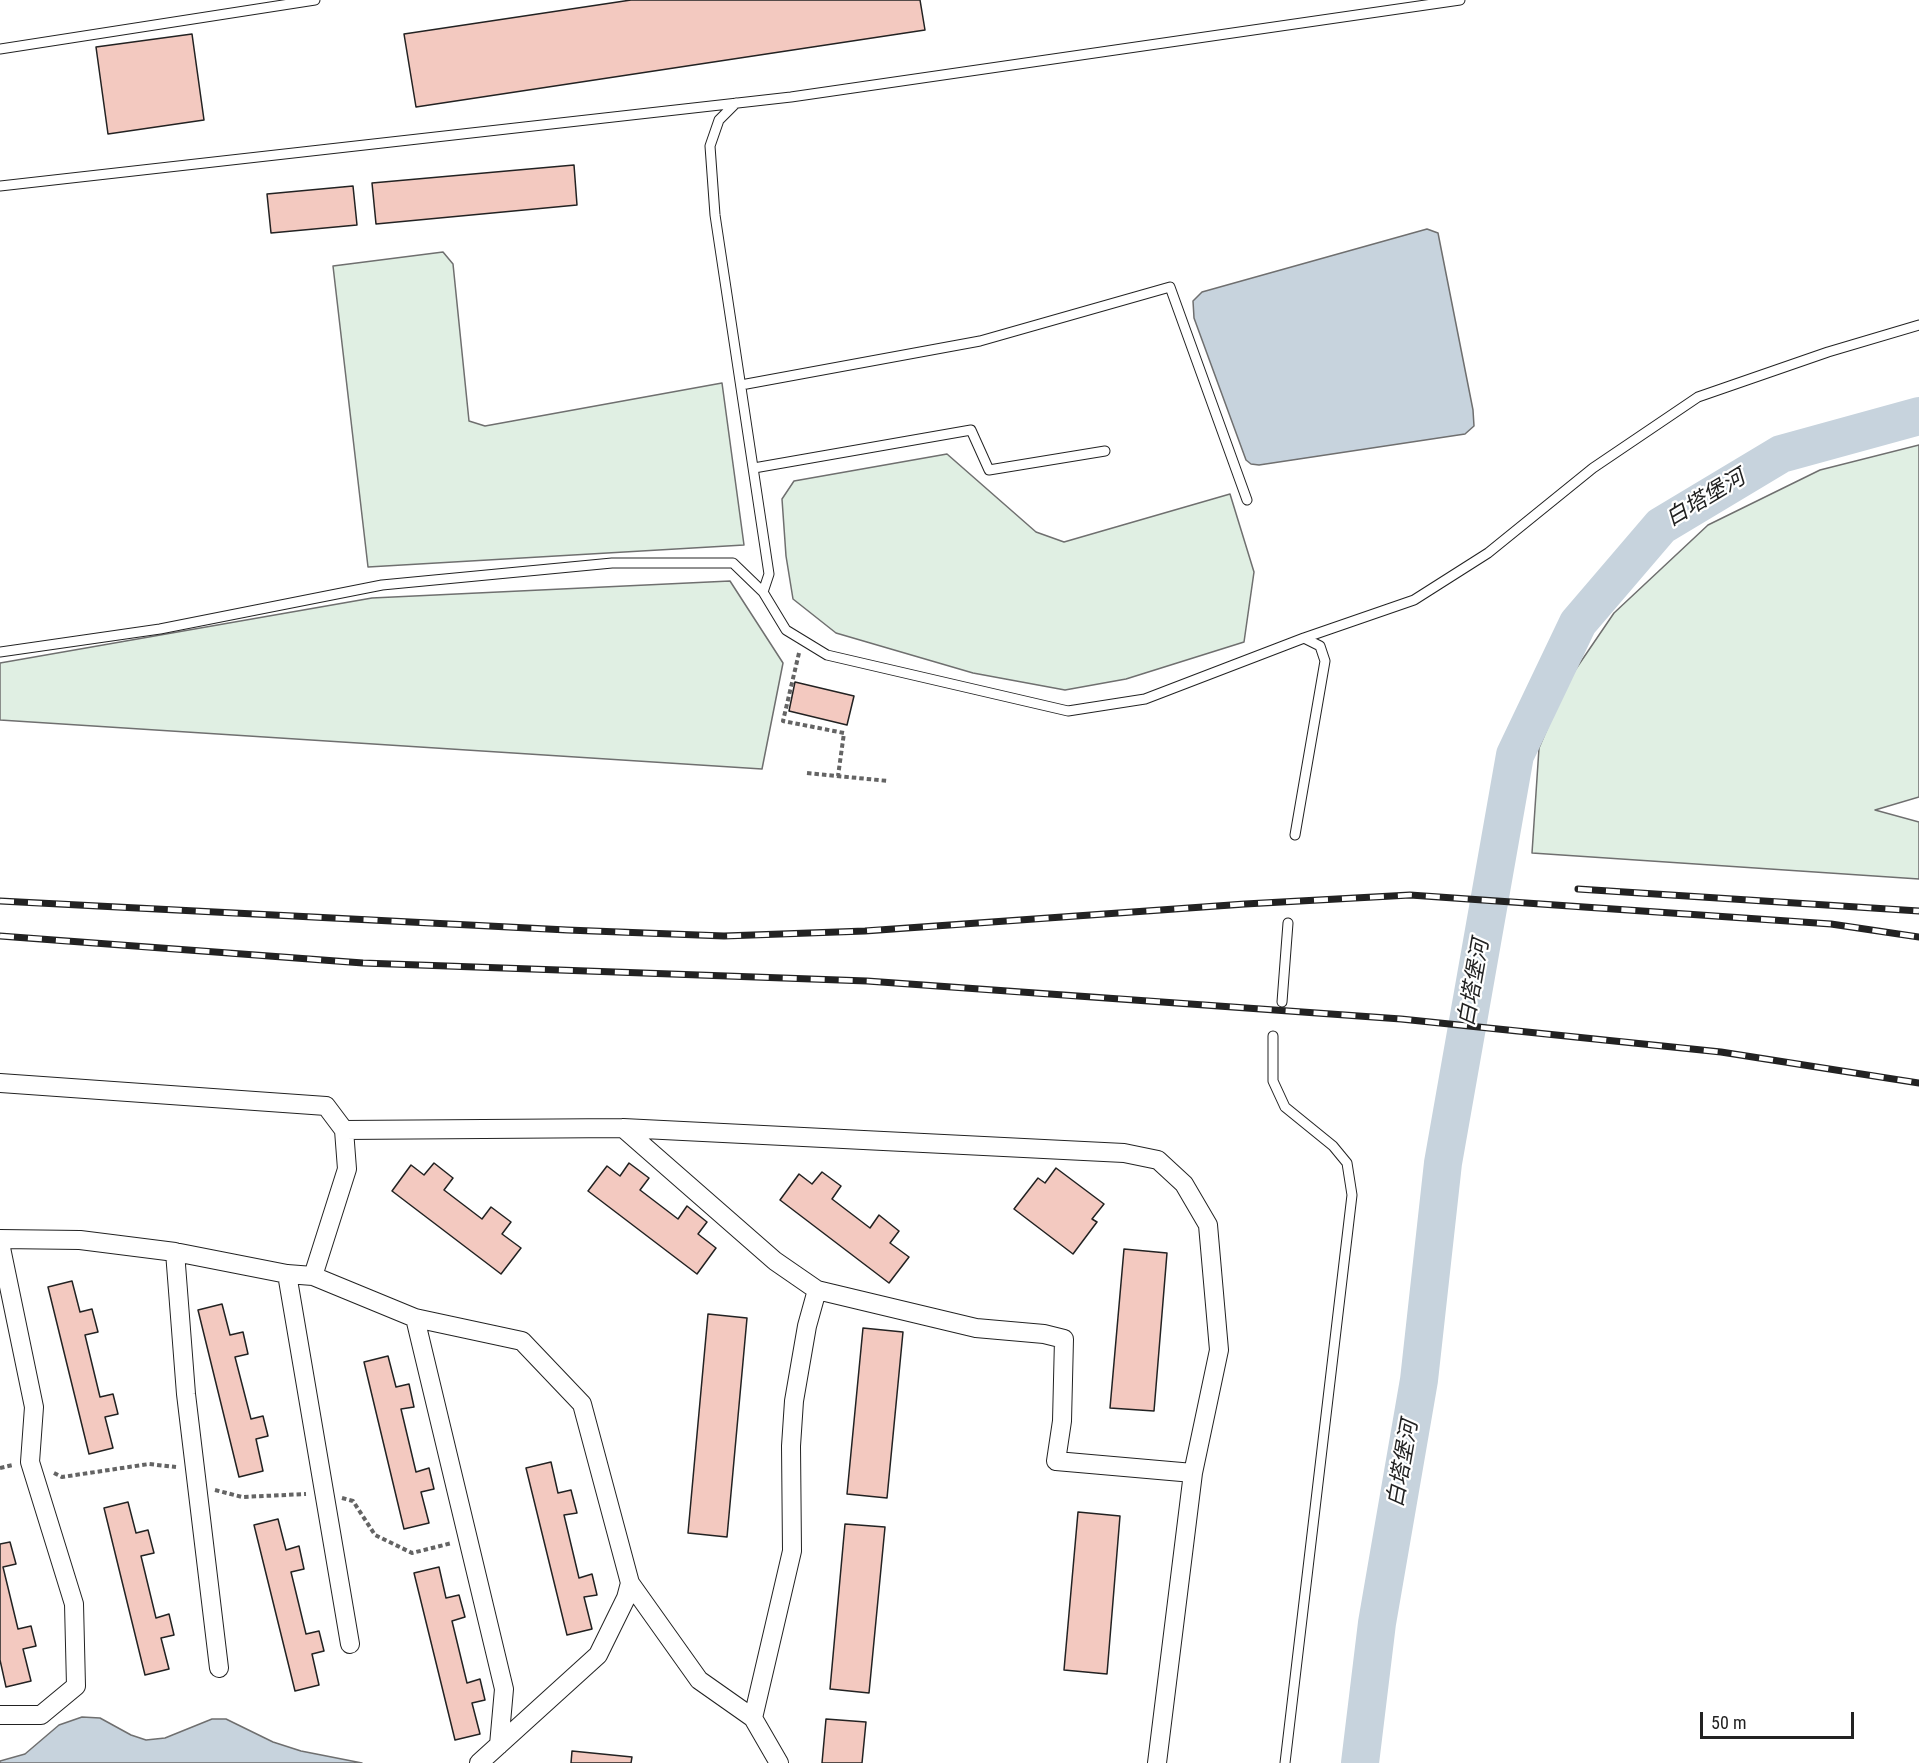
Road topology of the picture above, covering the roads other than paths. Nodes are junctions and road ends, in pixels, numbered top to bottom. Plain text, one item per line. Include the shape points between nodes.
1 (315, 0) edge
2 (1460, 0) edge
3 (0, 49) edge
4 (736, 104) junction
5 (0, 186) edge
6 (1919, 325) edge
7 (741, 385) junction
8 (1105, 451) dead end
9 (754, 468) junction
10 (1247, 500) dead end
11 (763, 592) junction
12 (1304, 638) junction
13 (0, 652) edge
14 (1295, 835) dead end
15 (1288, 923) dead end
16 (1282, 1002) dead end
17 (1273, 1036) dead end
18 (0, 1083) edge
19 (623, 1128) junction
20 (344, 1130) junction
21 (0, 1241) edge
22 (175, 1252) junction
23 (287, 1274) junction
24 (314, 1276) junction
25 (817, 1290) junction
26 (414, 1318) junction
27 (1193, 1473) junction
28 (630, 1583) junction
29 (350, 1644) dead end
30 (219, 1668) dead end
31 (0, 1715) edge
32 (753, 1718) junction
33 (499, 1745) junction
34 (479, 1763) edge
35 (779, 1763) edge
36 (1157, 1763) edge
37 (1285, 1763) edge

1 - 3 lane
2 - 4 lane
4 - 5 lane
4 - 7 lane via 719,120 710,146 715,215
6 - 12 lane via 1698,397 1593,468 1488,553 1414,600
7 - 9 lane
7 - 10 lane via 980,341 1170,287
8 - 9 lane via 989,470 971,430
9 - 11 lane via 769,574
11 - 12 lane via 786,630 827,655 1068,711 1145,699
11 - 13 lane via 734,563 612,563 382,585 160,629
12 - 14 lane via 1320,646 1325,661
15 - 16 lane
17 - 37 lane via 1274,1081 1285,1107 1333,1146 1347,1163 1352,1195
18 - 20 street via 326,1106
19 - 20 street
19 - 25 street via 775,1261
19 - 27 street via 1124,1153 1158,1160 1184,1184 1208,1225 1219,1350
20 - 24 street via 347,1169
21 - 22 street via 80,1240
21 - 31 street via 34,1407 30,1462 74,1604 76,1686 41,1715
22 - 23 street
22 - 30 street via 186,1394
23 - 24 street
23 - 29 street
24 - 26 street
25 - 27 street via 976,1328 1064,1338 1062,1421 1056,1461
25 - 32 street via 794,1401 792,1551
26 - 28 street via 522,1341 582,1404
26 - 33 street via 504,1689
27 - 36 street
28 - 32 street via 699,1680
28 - 33 street via 598,1655
32 - 35 street
33 - 34 street

